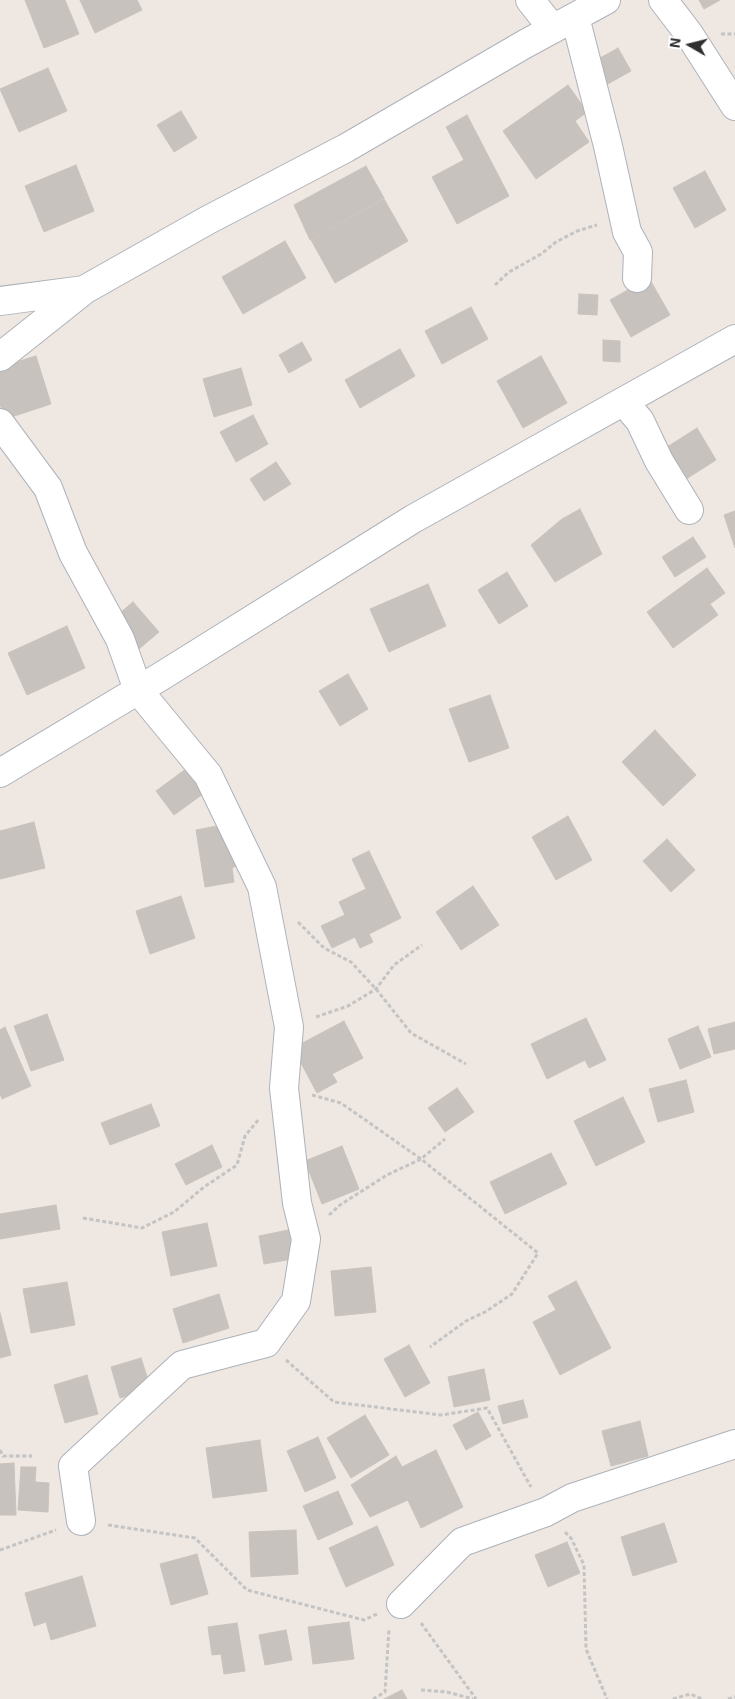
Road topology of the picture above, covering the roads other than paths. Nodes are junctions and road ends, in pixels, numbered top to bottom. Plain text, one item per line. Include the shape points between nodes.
1 (530, 0) edge
2 (606, 0) edge
3 (663, 0) edge
4 (564, 23) junction
5 (735, 106) edge
6 (637, 278) dead end
7 (84, 290) junction
8 (0, 301) edge
9 (735, 339) edge
10 (0, 357) edge
11 (624, 402) junction
12 (0, 423) edge
13 (689, 510) dead end
14 (138, 690) junction
15 (0, 773) edge
16 (735, 1444) edge
17 (81, 1521) road end
18 (400, 1604) road end

1 - 4 street
2 - 4 street
3 - 5 street
4 - 6 street via 608,146 627,232 638,252
4 - 7 street via 346,148
7 - 8 street
7 - 10 street
9 - 11 street
11 - 13 street via 640,421 659,461
11 - 14 street via 413,519
12 - 14 street via 48,488 74,553 120,639
14 - 15 street
14 - 17 street via 208,775 262,887 289,1027 284,1088 297,1203 306,1239 296,1301 266,1343 182,1365 73,1466
16 - 18 street via 572,1498 546,1512 462,1542

